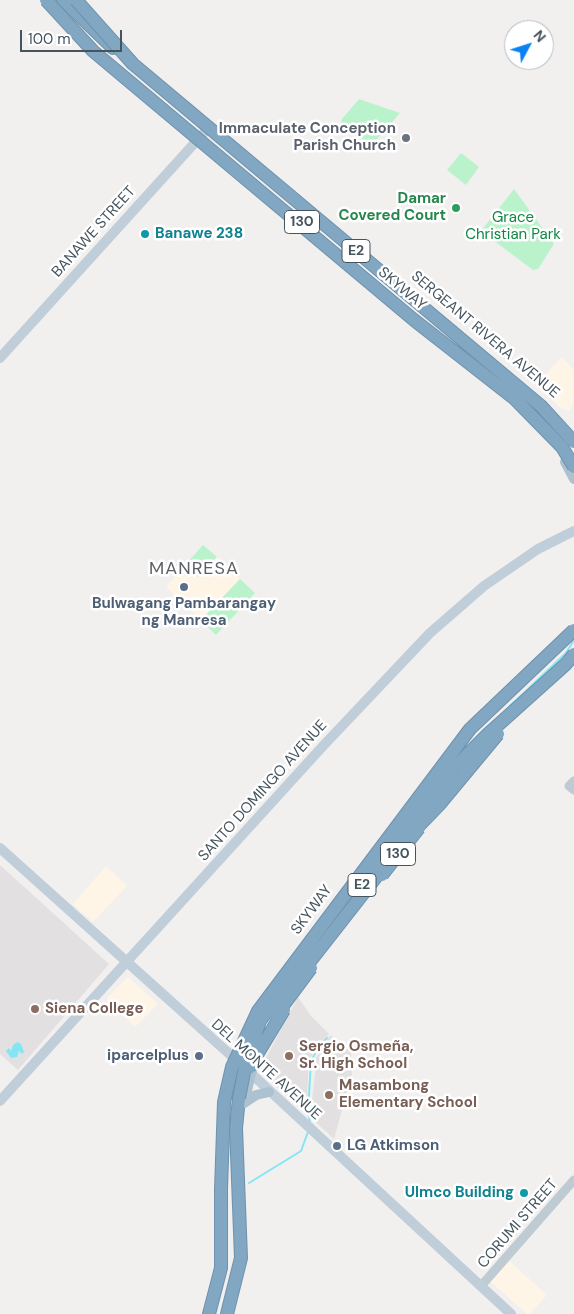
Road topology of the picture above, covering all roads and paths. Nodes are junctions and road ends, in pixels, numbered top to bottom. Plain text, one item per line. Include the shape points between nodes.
1 (48, 0) edge
2 (65, 0) edge
3 (76, 0) edge
4 (81, 0) edge
5 (120, 51) junction
6 (133, 64) junction
7 (210, 126) junction
8 (200, 136) junction
9 (2, 351) edge
10 (574, 434) edge
11 (574, 442) edge
12 (574, 467) edge
13 (574, 479) edge
14 (574, 531) edge
15 (574, 629) edge
16 (574, 655) edge
17 (526, 699) junction
18 (492, 706) junction
19 (450, 768) junction
20 (0, 848) edge
21 (127, 963) junction
22 (244, 1031) junction
23 (233, 1059) junction
24 (248, 1070) junction
25 (269, 1092) junction
26 (241, 1100) junction
27 (0, 1101) edge
28 (224, 1102) junction
29 (574, 1180) edge
30 (481, 1286) junction
31 (209, 1314) edge
32 (228, 1314) edge
33 (511, 1314) edge

1 - 8 main road, 130 via 95,49
1 - 12 highway, SKYWAY / E2, bridge via 100,56 414,320 515,399 562,447
2 - 5 main road, SERGEANT RIVERA AVENUE / 130
2 - 6 highway, SKYWAY / E2, bridge via 103,40
3 - 6 highway, SKYWAY, bridge
4 - 5 main road, SERGEANT RIVERA AVENUE / 130
5 - 7 main road, SERGEANT RIVERA AVENUE / 130
6 - 11 highway, SKYWAY / E2, bridge via 541,406
7 - 8 main road, BANAWE STREET
7 - 10 main road, SERGEANT RIVERA AVENUE / 130 via 538,396
8 - 9 main road, BANAWE STREET
8 - 13 main road, 130 via 514,404 548,437
14 - 21 main road, SANTO DOMINGO AVENUE via 538,550 484,586 430,633
15 - 18 highway, SKYWAY / E2, bridge
15 - 19 main road, 130 via 559,648 497,705
16 - 17 highway, SKYWAY / E2, bridge
16 - 19 main road, 130
17 - 24 highway, SKYWAY / E2, bridge via 439,805 403,842 286,994 270,1017
17 - 26 highway, SKYWAY / E2, bridge via 453,769 260,1021 246,1062
18 - 28 highway, SKYWAY / E2, bridge via 456,781 262,1034
18 - 28 highway, SKYWAY / E2, bridge via 465,736 263,1003 236,1058
19 - 22 main road, 130 via 271,989
19 - 24 main road, 130 via 293,990
20 - 21 main road, DEL MONTE AVENUE
21 - 23 main road, DEL MONTE AVENUE
21 - 27 main road, SANTO DOMINGO AVENUE
22 - 23 main road, 130
22 - 24 main road via 250,1042
23 - 24 main road, DEL MONTE AVENUE
23 - 31 main road, 130 via 222,1109 223,1242 220,1278
24 - 25 main road, DEL MONTE AVENUE
24 - 26 highway, SKYWAY / E2, bridge
25 - 26 main road
25 - 30 main road, DEL MONTE AVENUE
26 - 32 highway, SKYWAY / E2 via 236,1128 241,1258
28 - 31 highway, SKYWAY / E2, bridge via 221,1268
29 - 30 street, CORUMI STREET
30 - 33 main road, DEL MONTE AVENUE

